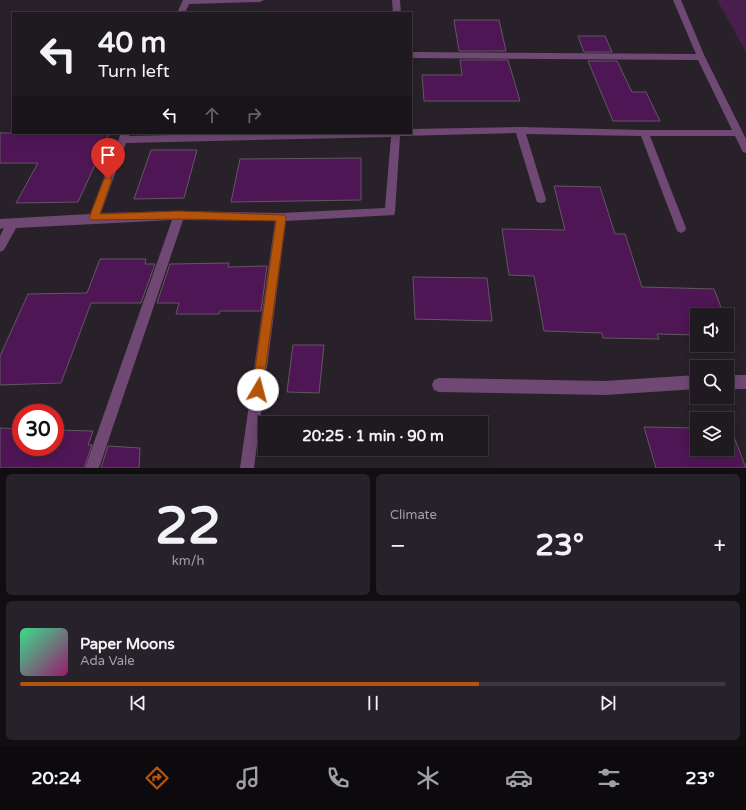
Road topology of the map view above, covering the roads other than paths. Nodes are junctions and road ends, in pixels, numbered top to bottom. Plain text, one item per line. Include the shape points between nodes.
1 (260, 0) edge
2 (396, 0) edge
3 (677, 0) edge
4 (187, 1) edge
5 (182, 12) edge
6 (397, 12) edge
7 (412, 55) edge
8 (701, 57) junction
9 (520, 130) junction
10 (412, 133) edge
11 (644, 133) junction
12 (738, 133) junction
13 (328, 134) edge
14 (396, 134) edge
15 (124, 137) edge
16 (746, 149) edge
17 (541, 199) dead end
18 (179, 215) junction
19 (281, 217) junction
20 (94, 218) junction
21 (13, 223) junction
22 (0, 224) edge
23 (681, 228) dead end
24 (0, 248) edge
25 (690, 382) edge
26 (734, 382) edge
27 (746, 382) edge
28 (439, 385) dead end
29 (92, 468) edge
30 (247, 468) edge

1 - 4 street
2 - 6 street
3 - 8 street
4 - 5 street
7 - 8 street
8 - 12 street
9 - 10 street
9 - 11 street
9 - 17 street
11 - 12 street
11 - 23 street
12 - 16 street
13 - 15 street
14 - 19 street via 390,212
15 - 20 street
18 - 19 street
18 - 20 street
18 - 29 street
19 - 30 street
20 - 21 street
21 - 22 street
21 - 24 street
25 - 28 street via 590,388
26 - 27 street

